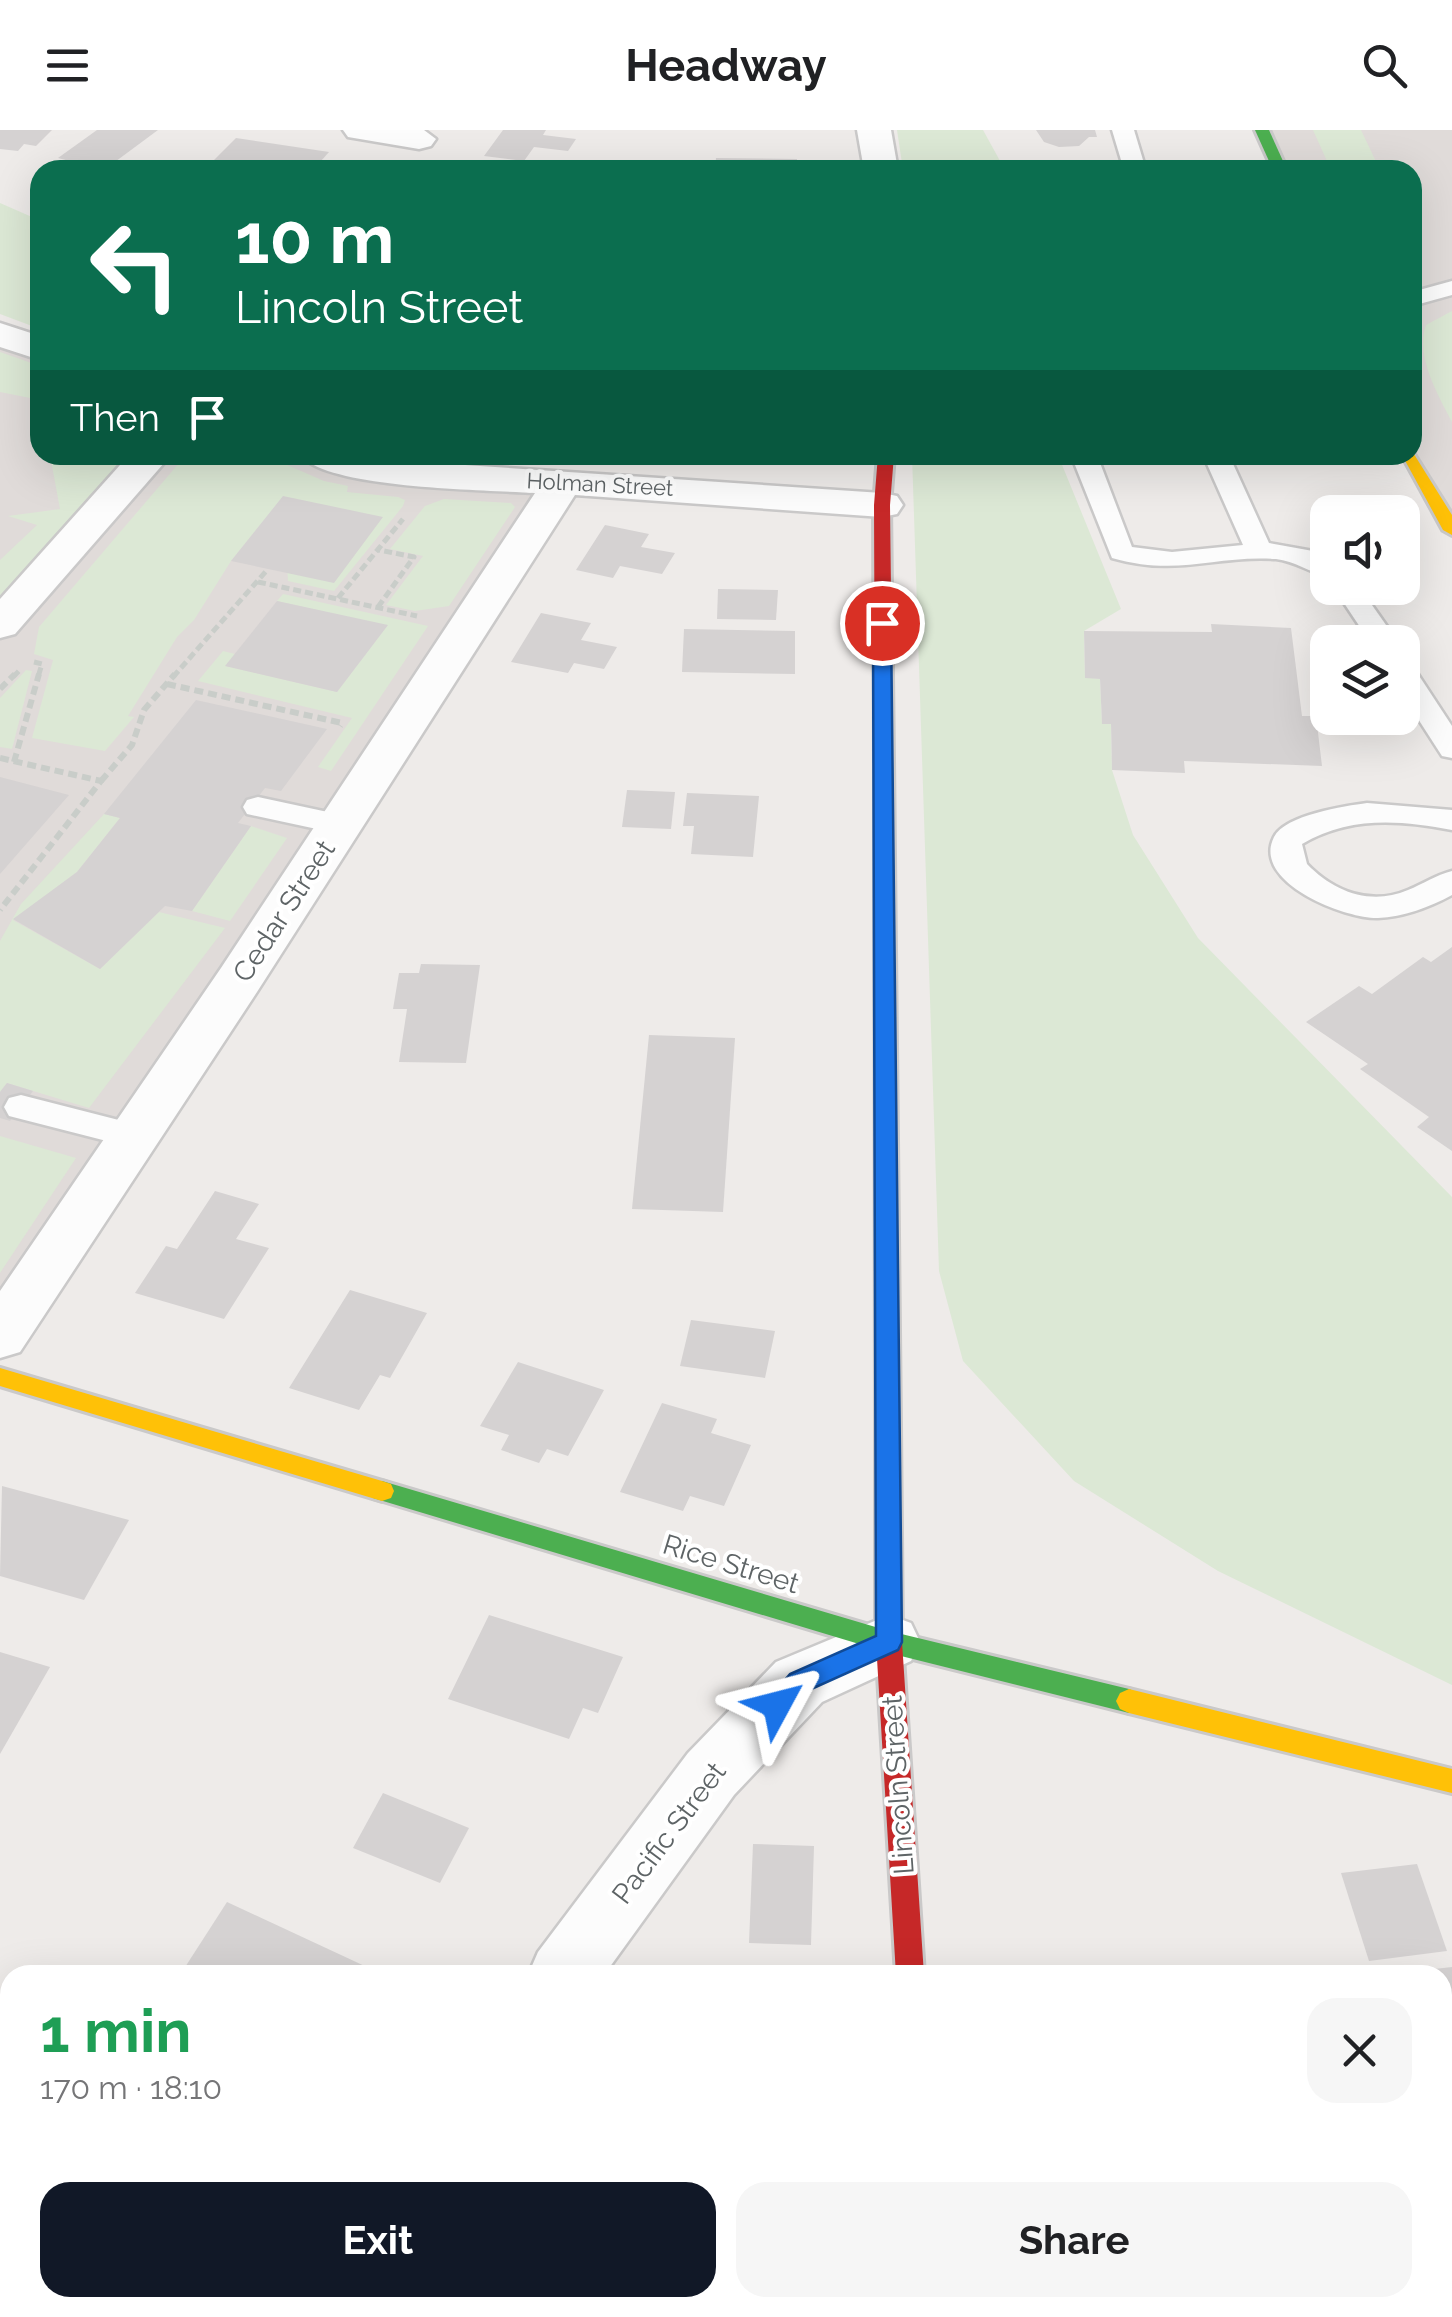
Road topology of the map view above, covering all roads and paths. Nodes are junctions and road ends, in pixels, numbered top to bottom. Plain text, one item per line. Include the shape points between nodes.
1 (360, 130) edge
2 (874, 130) edge
3 (1123, 130) edge
4 (1262, 130) edge
5 (423, 135) edge
6 (402, 160) edge
7 (878, 160) edge
8 (1132, 160) edge
9 (1276, 160) edge
10 (1452, 288) edge
11 (1422, 296) edge
12 (0, 334) edge
13 (30, 345) edge
14 (142, 465) edge
15 (367, 465) edge
16 (885, 465) edge
17 (1088, 465) edge
18 (1220, 465) edge
19 (1416, 465) edge
20 (563, 482) junction
21 (882, 505) junction
22 (413, 508) dead end
23 (1452, 530) edge
24 (378, 550) junction
25 (1258, 550) junction
26 (1310, 562) edge
27 (268, 569) dead end
28 (257, 582) junction
29 (337, 599) junction
30 (377, 608) junction
31 (422, 618) dead end
32 (0, 626) edge
33 (166, 684) junction
34 (0, 690) edge
35 (1420, 699) edge
36 (331, 739) dead end
37 (1452, 749) edge
38 (0, 758) edge
39 (14, 762) junction
40 (101, 781) junction
41 (258, 807) dead end
42 (1452, 820) edge
43 (340, 824) junction
44 (1452, 881) edge
45 (0, 910) edge
46 (21, 1107) dead end
47 (134, 1136) junction
48 (0, 1336) edge
49 (0, 1378) edge
50 (889, 1642) junction
51 (1452, 1781) edge
52 (569, 1965) edge
53 (909, 1965) edge

1 - 5 street
2 - 7 street
3 - 8 lane
4 - 9 street
5 - 6 street
10 - 11 lane
12 - 13 street
14 - 32 street
15 - 20 street, Holman Street
16 - 21 street, Lincoln Street
17 - 25 lane via 1121,552 1173,562
18 - 25 lane
19 - 23 street
20 - 21 street, Holman Street
20 - 43 street, Cedar Street
21 - 50 street, Lincoln Street
22 - 24 path
24 - 29 path
24 - 30 path via 414,558
25 - 26 lane
27 - 28 path
28 - 29 path
28 - 33 path
29 - 30 path
30 - 31 path
33 - 36 path via 342,723
33 - 40 path via 144,710 132,745
34 - 39 path via 30,660 42,664
35 - 37 lane
38 - 39 path
39 - 40 path
40 - 45 path
41 - 43 lane
42 - 44 lane via 1400,812 1336,818 1305,826 1286,849 1302,878 1328,898 1364,910 1416,901
43 - 47 street, Cedar Street
46 - 47 lane
47 - 48 street, Cedar Street
49 - 50 street, Rice Street
50 - 51 street, Rice Street
50 - 52 street, Pacific Street via 799,1682 786,1695 711,1774
50 - 53 street, Lincoln Street

